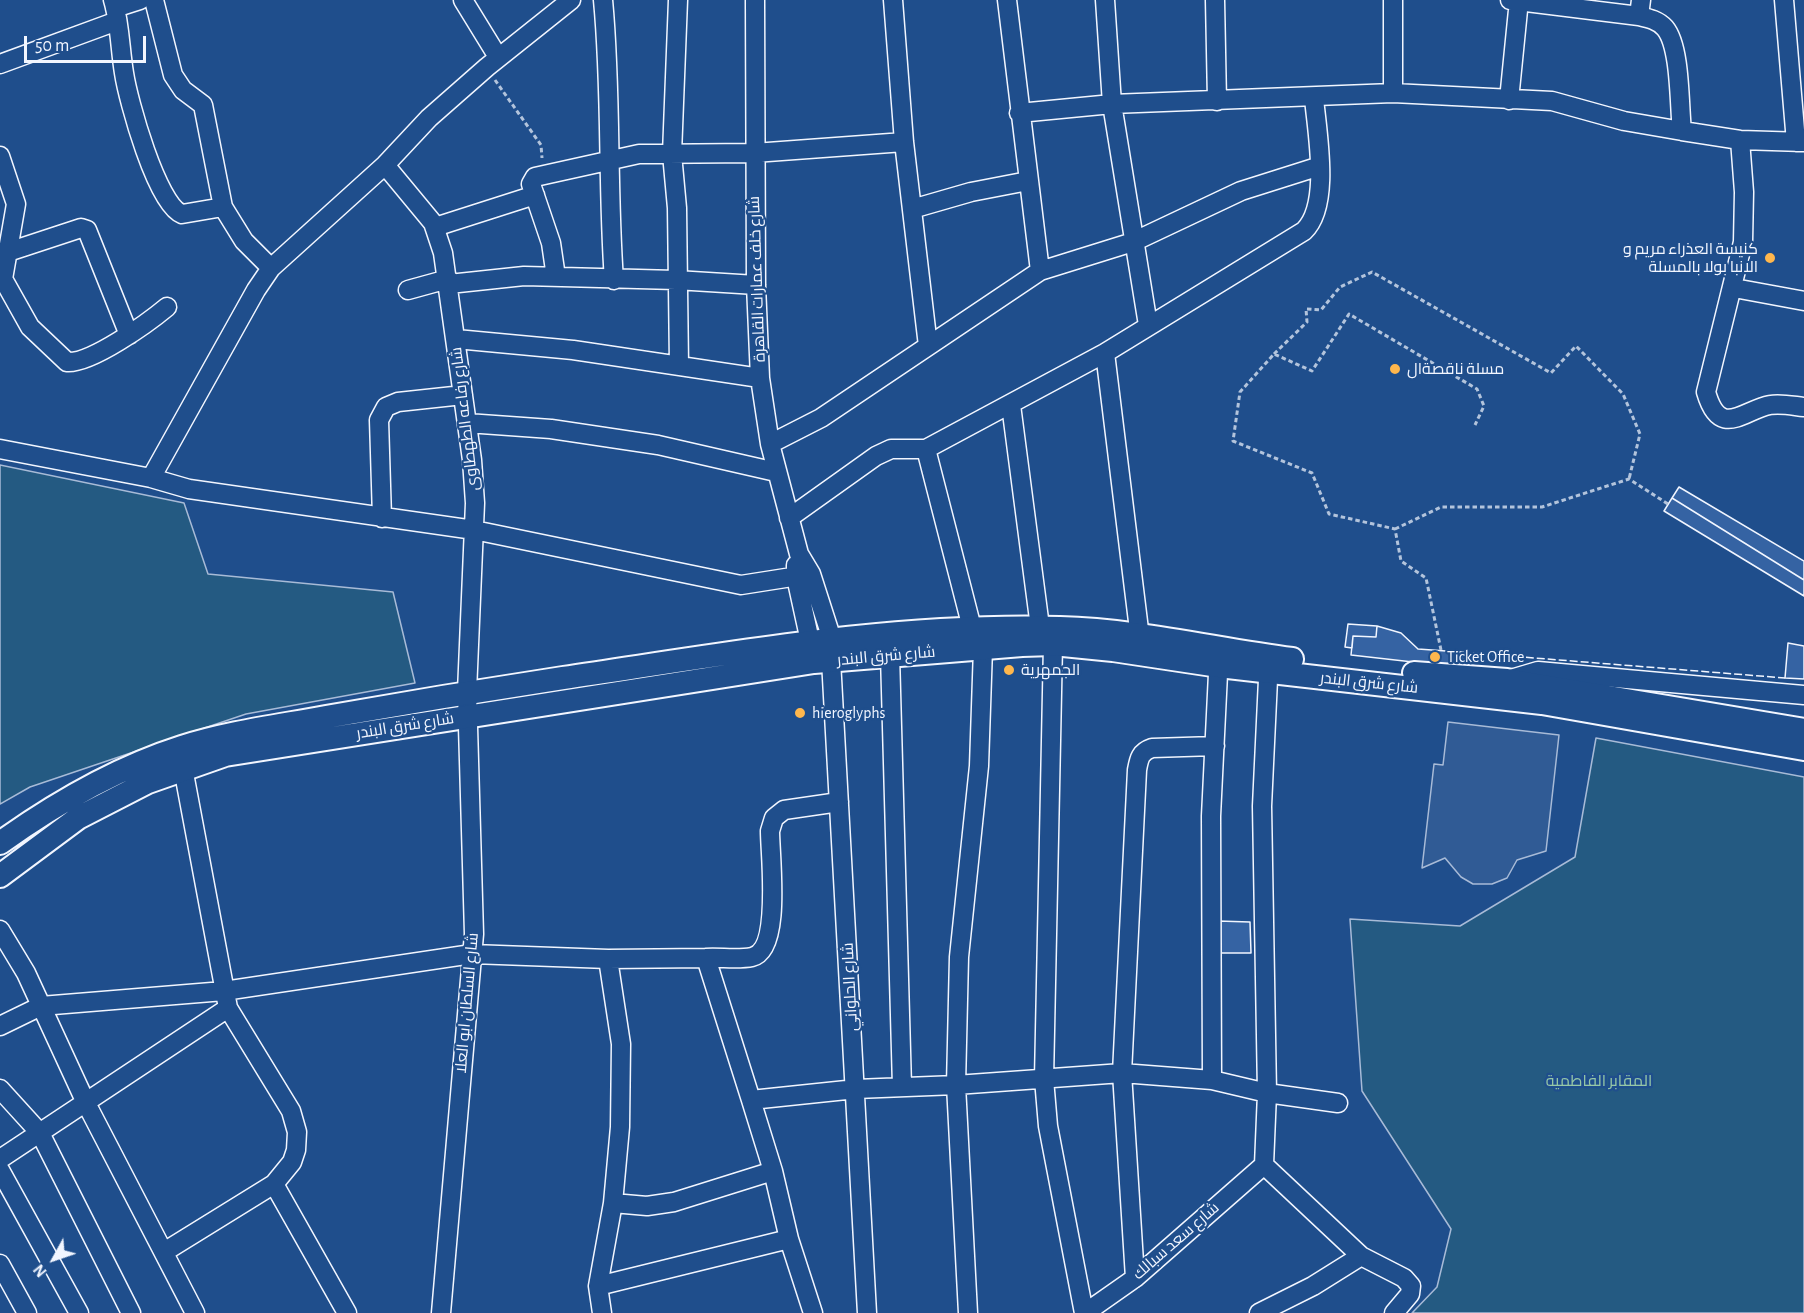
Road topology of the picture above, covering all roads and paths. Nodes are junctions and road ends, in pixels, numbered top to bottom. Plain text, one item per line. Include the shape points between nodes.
1 (140, 0) edge
2 (154, 0) edge
3 (463, 0) edge
4 (571, 0) edge
5 (603, 0) edge
6 (678, 0) edge
7 (755, 0) edge
8 (893, 0) edge
9 (1006, 0) edge
10 (1105, 0) edge
11 (1215, 0) edge
12 (1393, 0) edge
13 (1784, 0) edge
14 (1516, 1) edge
15 (1640, 8) edge
16 (115, 10) edge
17 (493, 62) junction
18 (0, 64) edge
19 (1393, 93) junction
20 (1314, 98) junction
21 (1509, 100) junction
22 (1217, 101) junction
23 (1113, 104) junction
24 (1019, 113) junction
25 (1682, 131) junction
26 (1740, 140) junction
27 (904, 142) junction
28 (1800, 142) edge
29 (754, 153) junction
30 (672, 154) junction
31 (0, 156) edge
32 (608, 159) junction
33 (385, 165) junction
34 (1320, 166) junction
35 (543, 175) junction
36 (1028, 181) junction
37 (535, 195) junction
38 (223, 207) junction
39 (912, 209) junction
40 (435, 227) junction
41 (1132, 242) junction
42 (5, 253) junction
43 (271, 268) junction
44 (1040, 271) junction
45 (556, 278) junction
46 (1, 279) edge
47 (614, 280) junction
48 (676, 280) junction
49 (448, 281) junction
50 (756, 285) junction
51 (1734, 288) junction
52 (408, 290) dead end
53 (1804, 301) edge
54 (167, 307) dead end
55 (1148, 325) junction
56 (129, 335) junction
57 (456, 339) junction
58 (928, 346) junction
59 (1105, 353) junction
60 (1274, 354) junction
61 (679, 366) junction
62 (760, 378) junction
63 (463, 395) junction
64 (1011, 405) junction
65 (1804, 407) edge
66 (467, 423) junction
67 (1475, 425) dead end
68 (770, 444) junction
69 (0, 449) edge
70 (926, 449) junction
71 (776, 472) junction
72 (151, 478) junction
73 (1629, 479) junction
74 (1668, 504) dead end
75 (382, 518) junction
76 (789, 518) junction
77 (1395, 529) junction
78 (474, 530) junction
79 (803, 575) junction
80 (1047, 636) junction
81 (978, 638) junction
82 (1141, 645) junction
83 (1441, 650) dead end
84 (825, 653) junction
85 (890, 655) junction
86 (1219, 657) junction
87 (1269, 664) junction
88 (1507, 680) junction
89 (1467, 686) junction
90 (467, 692) junction
91 (1544, 694) junction
92 (1804, 696) edge
93 (468, 716) junction
94 (1804, 730) edge
95 (1215, 746) junction
96 (1804, 749) edge
97 (183, 768) junction
98 (840, 802) junction
99 (0, 843) edge
100 (3, 867) edge
101 (0, 930) edge
102 (472, 954) junction
103 (706, 958) junction
104 (608, 959) junction
105 (226, 1000) junction
106 (41, 1006) junction
107 (0, 1026) edge
108 (1122, 1073) junction
109 (1044, 1078) junction
110 (1212, 1080) junction
111 (956, 1086) junction
112 (902, 1087) junction
113 (0, 1089) edge
114 (856, 1089) junction
115 (1267, 1093) junction
116 (752, 1100) junction
117 (86, 1103) junction
118 (1338, 1103) dead end
119 (40, 1133) junction
120 (0, 1159) edge
121 (1264, 1165) junction
122 (0, 1170) edge
123 (773, 1171) junction
124 (274, 1184) junction
125 (613, 1203) junction
126 (789, 1239) junction
127 (164, 1252) junction
128 (1361, 1256) junction
129 (0, 1263) edge
130 (1135, 1278) junction
131 (598, 1286) junction
132 (436, 1312) edge
133 (862, 1312) edge
134 (27, 1313) edge
135 (79, 1313) edge
136 (130, 1313) edge
137 (195, 1313) edge
138 (347, 1313) edge
139 (602, 1313) edge
140 (813, 1313) edge
141 (968, 1313) edge
142 (1085, 1313) edge
143 (1259, 1313) edge
144 (1394, 1313) edge

1 - 16 street
2 - 38 street via 173,75 183,90 203,105
3 - 17 street
4 - 17 street
5 - 32 street via 608,46
6 - 30 street
7 - 29 street, شارع خلف عمارات القاهرة
8 - 27 street
9 - 24 street
10 - 23 street
11 - 22 street
12 - 19 street
13 - 28 street
14 - 15 street
14 - 21 street
15 - 25 street via 1665,28 1673,46
16 - 18 street
16 - 38 street via 124,75 136,121 171,208 182,214
17 - 33 street via 429,118
17 - 35 path via 541,145
19 - 20 street
19 - 21 street
20 - 22 street
20 - 34 street
21 - 25 street via 1552,101 1624,121
22 - 23 street
23 - 24 street
23 - 41 street
24 - 36 street
25 - 26 street
26 - 28 street
26 - 51 street via 1743,242
27 - 29 street
27 - 39 street
29 - 30 street
29 - 50 street, شارع خلف عمارات القاهرة
30 - 32 street
30 - 48 street via 677,208
31 - 42 street via 16,204
32 - 35 street
32 - 47 street
33 - 40 street, شارع رفاعه الطهطاوى
33 - 43 street
34 - 41 street via 1241,191
34 - 55 street via 1317,208 1313,222 1304,231
35 - 37 street via 532,179
36 - 39 street
36 - 44 street
37 - 40 street
37 - 45 street via 551,243
38 - 43 street via 244,241
39 - 58 street
40 - 49 street, شارع رفاعه الطهطاوى
41 - 44 street
41 - 55 street
42 - 46 street
42 - 56 street via 81,228 87,230
43 - 72 street
44 - 58 street
45 - 47 street
45 - 49 street
46 - 56 street via 30,327 67,362
47 - 48 street
48 - 50 street
48 - 61 street
49 - 52 street
49 - 57 street, شارع رفاعه الطهطاوى
50 - 62 street, شارع خلف عمارات القاهرة
51 - 53 street
51 - 65 street via 1706,392 1710,405 1720,416 1732,420 1772,405
54 - 56 street
55 - 59 street
57 - 61 street via 573,350
57 - 63 street, شارع رفاعه الطهطاوى
58 - 68 street via 821,418
59 - 64 street
59 - 82 street
60 - 67 path via 1312,371 1349,314 1477,389 1484,406
60 - 73 path via 1307,322 1306,309 1321,310 1340,287 1372,272 1551,372 1576,346 1623,394 1640,434
60 - 77 path via 1240,392 1233,441 1312,473 1329,514
61 - 62 street
62 - 68 street, شارع خلف عمارات القاهرة
63 - 66 street, شارع رفاعه الطهطاوى
63 - 75 street via 398,402 386,407 380,420
64 - 70 street
64 - 80 street
66 - 71 street via 551,429 658,445
66 - 78 street, شارع رفاعه الطهطاوى
68 - 71 street, شارع خلف عمارات القاهرة
69 - 72 street
70 - 76 street via 891,449 876,456
70 - 81 street
71 - 76 street, شارع خلف عمارات القاهرة
72 - 75 street via 189,489
73 - 74 path
73 - 77 path via 1542,507 1441,507
75 - 78 street
76 - 79 street, شارع خلف عمارات القاهرة
77 - 83 path via 1401,561 1426,578
78 - 79 street via 741,585
78 - 90 street, شارع رفاعه الطهطاوى
79 - 84 street, شارع خلف عمارات القاهرة
80 - 81 main road, شارع شرق البندر
80 - 82 main road, شارع شرق البندر
80 - 109 street
81 - 84 main road, شارع شرق البندر
81 - 85 main road, شارع شرق البندر
81 - 111 street via 979,766 959,957
82 - 86 main road, شارع شرق البندر
84 - 85 main road, شارع شرق البندر
84 - 90 main road, شارع شرق البندر
84 - 93 main road, شارع شرق البندر
84 - 98 street, شارع الحلواني
85 - 112 street
86 - 87 main road, شارع شرق البندر
86 - 95 street
87 - 89 main road, شارع شرق البندر
87 - 115 street via 1262,806
88 - 89 main road, شارع شرق البندر
88 - 91 main road, شارع شرق البندر
88 - 92 street via 1538,671
89 - 91 main road, شارع شرق البندر
90 - 93 street, شارع السلطان ابو العلا
90 - 99 main road, شارع شرق البندر via 221,736 180,748 64,800
91 - 94 main road, شارع شرق البندر
91 - 96 main road, شارع شرق البندر
93 - 97 main road, شارع شرق البندر via 225,755
93 - 102 street, شارع السلطان ابو العلا
95 - 108 street via 1163,746 1144,751 1139,758
95 - 110 street via 1211,816
97 - 100 main road, شارع شرق البندر via 78,818
97 - 105 street
98 - 103 street via 783,810 774,818 770,831 771,935 763,952 752,957
98 - 114 street, شارع الحلواني
101 - 106 street
102 - 104 street
102 - 105 street
102 - 132 street, شارع السلطان ابو العلا
103 - 104 street
103 - 116 street
104 - 125 street via 621,1044 620,1127
105 - 106 street
105 - 117 street
105 - 124 street via 294,1122 296,1150 292,1162
106 - 107 street
106 - 117 street
108 - 109 street
108 - 110 street
108 - 130 street
109 - 111 street
109 - 142 street via 1048,1126
110 - 115 street
111 - 112 street
111 - 141 street
112 - 114 street
113 - 119 street
114 - 116 street
114 - 133 street, شارع الحلواني
115 - 118 street
115 - 121 street
116 - 123 street
117 - 119 street
117 - 127 street
119 - 120 street
119 - 136 street
121 - 128 street
121 - 130 street, شارع سعد سبالك
122 - 135 street
123 - 125 street via 674,1202 647,1206
123 - 126 street
124 - 127 street
124 - 138 street
125 - 131 street
126 - 131 street
126 - 140 street
127 - 137 street
128 - 143 street
128 - 144 street via 1404,1278 1411,1286 1410,1294
129 - 134 street
130 - 142 street, شارع سعد سبالك
131 - 139 street

